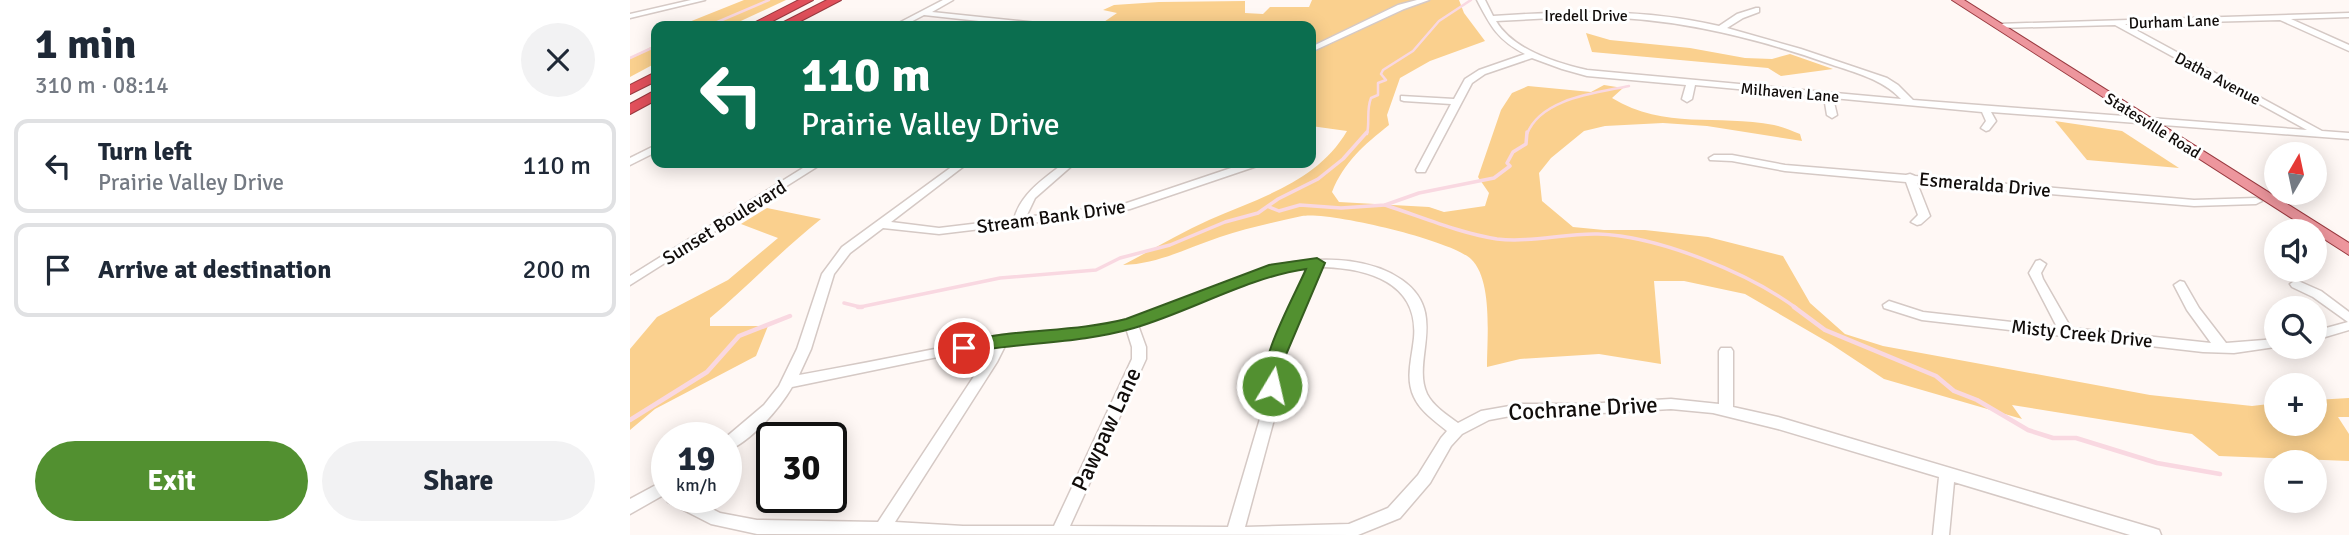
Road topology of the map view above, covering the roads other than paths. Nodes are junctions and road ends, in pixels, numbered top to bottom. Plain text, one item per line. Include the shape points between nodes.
1 (701, 0) edge
2 (808, 0) edge
3 (836, 0) edge
4 (949, 0) edge
5 (1424, 0) edge
6 (1481, 0) edge
7 (1945, 0) edge
8 (1957, 0) edge
9 (671, 6) junction
10 (1756, 10) dead end
11 (923, 13) junction
12 (678, 15) dead end
13 (2349, 15) edge
14 (630, 16) edge
15 (2281, 17) junction
16 (1491, 19) junction
17 (764, 21) edge
18 (792, 21) edge
19 (907, 21) edge
20 (999, 21) edge
21 (2115, 22) junction
22 (1998, 26) junction
23 (1721, 28) junction
24 (1316, 48) edge
25 (2349, 48) edge
26 (1535, 54) junction
27 (651, 79) edge
28 (1691, 83) junction
29 (630, 90) edge
30 (1828, 95) junction
31 (650, 97) edge
32 (1404, 97) dead end
33 (1687, 99) dead end
34 (1455, 102) junction
35 (1910, 102) junction
36 (1985, 108) junction
37 (630, 109) edge
38 (1832, 115) dead end
39 (2128, 120) junction
40 (2147, 121) junction
41 (1986, 128) dead end
42 (2321, 134) junction
43 (2349, 136) edge
44 (651, 151) edge
45 (1714, 159) dead end
46 (630, 162) edge
47 (810, 168) edge
48 (956, 168) edge
49 (1064, 168) edge
50 (1241, 168) edge
51 (1421, 170) dead end
52 (1910, 177) junction
53 (2256, 201) junction
54 (2283, 219) edge
55 (1019, 222) junction
56 (1917, 222) dead end
57 (881, 224) junction
58 (2327, 248) edge
59 (2349, 250) edge
60 (2349, 262) edge
61 (1317, 263) junction
62 (2040, 264) dead end
63 (630, 281) edge
64 (2296, 284) dead end
65 (2180, 285) dead end
66 (1889, 305) dead end
67 (2349, 317) edge
68 (1131, 323) junction
69 (2349, 326) edge
70 (2067, 332) junction
71 (2327, 332) edge
72 (1001, 340) junction
73 (2264, 345) edge
74 (2222, 348) junction
75 (1726, 351) dead end
76 (791, 382) junction
77 (1726, 410) junction
78 (1457, 430) junction
79 (742, 432) edge
80 (1947, 474) junction
81 (651, 498) edge
82 (630, 507) edge
83 (706, 513) edge
84 (882, 529) junction
85 (1059, 533) junction
86 (1235, 533) junction
87 (1941, 535) edge
88 (2153, 535) edge

1 - 9 street
2 - 17 highway
3 - 18 highway
4 - 11 street
5 - 24 street
6 - 16 street, Milhaven Lane
7 - 39 main road, Statesville Road
8 - 22 main road, Statesville Road
9 - 12 street
9 - 14 street
10 - 23 street
11 - 19 street
11 - 20 street
13 - 15 street, Durham Lane
15 - 21 street, Durham Lane
15 - 25 street
16 - 23 street, Iredell Drive via 1616,14
16 - 26 street, Milhaven Lane via 1508,40
21 - 22 street, Durham Lane
21 - 42 street, Datha Avenue
22 - 40 main road, Statesville Road
23 - 35 street, Iredell Drive via 1884,80
26 - 28 street, Milhaven Lane via 1587,74
26 - 34 street via 1478,74
27 - 29 highway
28 - 30 street, Milhaven Lane
28 - 33 street
30 - 35 street, Milhaven Lane
30 - 38 street
31 - 37 highway
32 - 34 street
34 - 51 street
35 - 36 street, Milhaven Lane
36 - 39 street, Milhaven Lane
36 - 41 street via 1990,121
39 - 40 street, Milhaven Lane
39 - 53 main road, Statesville Road
40 - 42 street, Milhaven Lane
40 - 59 main road, Statesville Road
42 - 43 street, Milhaven Lane
44 - 46 street
45 - 52 street, Esmeralda Drive
47 - 63 street, Sunset Boulevard
48 - 57 street
49 - 55 street via 1026,201
50 - 55 street, Stream Bank Drive via 1126,207
52 - 53 street, Esmeralda Drive via 2194,202
52 - 56 street via 1924,216
53 - 54 main road, Statesville Road
55 - 57 street, Stream Bank Drive via 939,231
57 - 76 street via 846,250 828,274
58 - 60 main road
61 - 68 street via 1275,269
61 - 78 street via 1364,267 1403,286 1421,323 1417,383 1422,398
61 - 86 street via 1276,357 1269,412
62 - 70 street via 2035,274
64 - 67 street
65 - 74 street
66 - 70 street, Misty Creek Drive via 1923,316
68 - 72 street via 1080,334
68 - 85 street, Pawpaw Lane via 1139,359
69 - 71 street
70 - 74 street, Misty Creek Drive
72 - 76 street
72 - 84 street
73 - 74 street, Misty Creek Drive
75 - 77 street
76 - 79 street
77 - 78 street, Cochrane Drive via 1671,404 1521,409 1486,415
77 - 80 street, Cochrane Drive
78 - 86 street, Cochrane Drive via 1410,498 1378,522 1350,531 1314,534
80 - 87 street
80 - 88 street, Cochrane Drive
81 - 82 street
83 - 84 street, Cochrane Drive via 757,527
84 - 85 street, Cochrane Drive
85 - 86 street, Cochrane Drive

